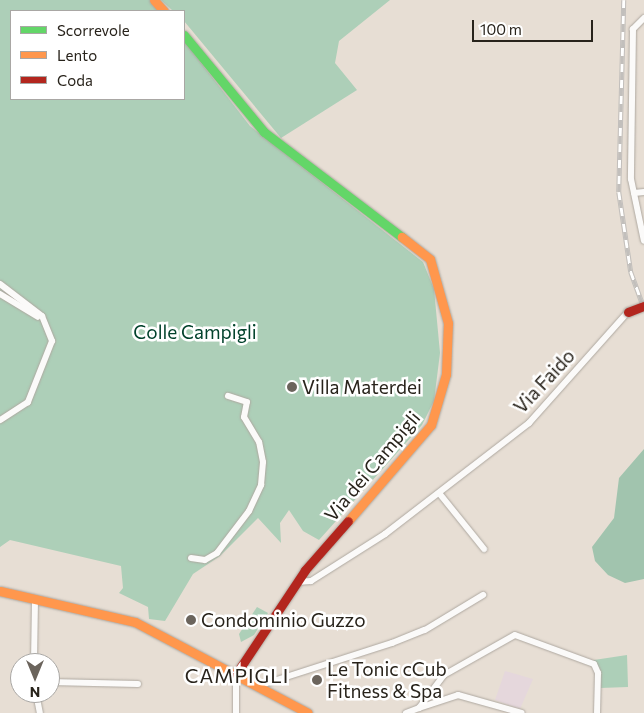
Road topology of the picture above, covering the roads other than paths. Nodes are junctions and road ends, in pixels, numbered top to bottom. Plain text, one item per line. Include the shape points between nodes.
1 (154, 0) edge
2 (163, 10) edge
3 (644, 18) edge
4 (185, 36) edge
5 (644, 192) edge
6 (634, 193) junction
7 (644, 241) edge
8 (0, 284) edge
9 (0, 294) edge
10 (644, 306) edge
11 (628, 312) joint
12 (44, 320) junction
13 (228, 396) dead end
14 (0, 420) edge
15 (439, 494) junction
16 (484, 549) dead end
17 (191, 558) dead end
18 (297, 582) junction
19 (0, 591) edge
20 (482, 595) dead end
21 (35, 599) junction
22 (34, 653) edge
23 (236, 674) junction
24 (60, 682) edge
25 (138, 684) dead end
26 (258, 686) junction
27 (419, 708) junction
28 (236, 713) edge
29 (308, 713) edge
30 (406, 713) edge
31 (522, 713) edge
32 (597, 713) edge

1 - 2 street
3 - 6 street via 633,29
4 - 18 street, Via dei Campigli via 264,132 416,244 430,259 444,299 449,350 441,402 431,425
5 - 6 street
6 - 7 street
8 - 12 street
9 - 12 street
10 - 11 street, Via Faido, bridge
11 - 15 street, Via Faido via 531,422
12 - 14 street via 52,341 28,402
13 - 17 street via 247,402 244,417 259,442 263,462 261,485 249,511 217,553 205,560
15 - 16 street
15 - 18 street, Via Faido via 311,581
18 - 23 street, Via dei Campigli
19 - 21 street
20 - 26 street via 408,636
21 - 22 street
21 - 23 street via 135,622
23 - 26 street
23 - 28 street
24 - 25 street
26 - 29 street
27 - 30 street
27 - 31 street via 449,696 466,695
27 - 32 street via 444,675 515,635 594,664 598,673

